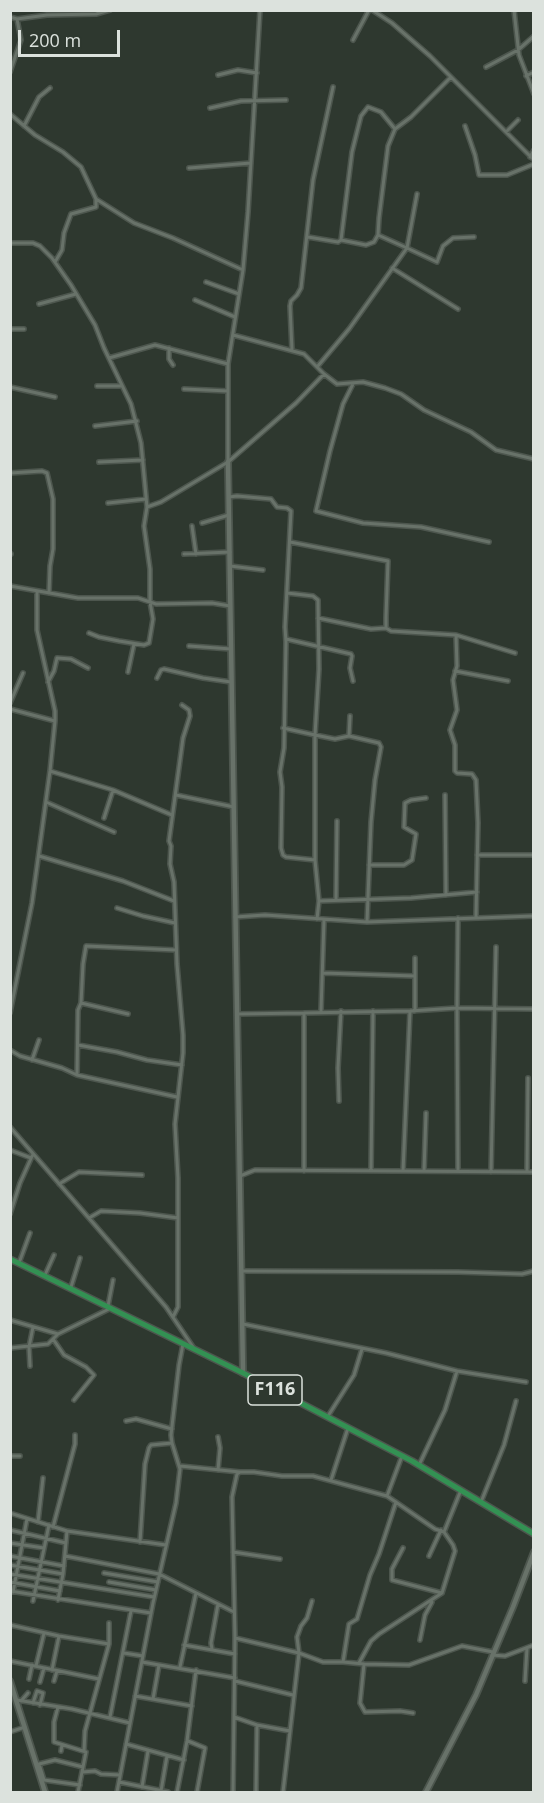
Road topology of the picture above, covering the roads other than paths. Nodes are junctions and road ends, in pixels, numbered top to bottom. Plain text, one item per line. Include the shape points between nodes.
1 (110, 10) edge
2 (260, 10) edge
3 (371, 10) edge
4 (514, 10) edge
5 (81, 12) edge
6 (10, 17) edge
7 (17, 20) junction
8 (534, 36) edge
9 (353, 40) dead end
10 (518, 50) junction
11 (486, 67) dead end
12 (10, 72) edge
13 (534, 72) edge
14 (256, 73) junction
15 (218, 75) dead end
16 (526, 76) junction
17 (451, 77) junction
18 (333, 87) dead end
19 (50, 88) dead end
20 (534, 94) edge
21 (286, 100) dead end
22 (255, 101) junction
23 (210, 108) dead end
24 (10, 114) edge
25 (519, 120) dead end
26 (24, 126) junction
27 (465, 126) dead end
28 (395, 129) junction
29 (506, 132) junction
30 (534, 150) edge
31 (530, 157) junction
32 (534, 162) edge
33 (251, 164) junction
34 (189, 168) dead end
35 (417, 194) dead end
36 (96, 199) junction
37 (378, 235) junction
38 (307, 237) junction
39 (474, 237) dead end
40 (341, 240) junction
41 (10, 243) edge
42 (407, 248) junction
43 (55, 262) junction
44 (392, 268) junction
45 (243, 270) junction
46 (206, 282) dead end
47 (76, 294) junction
48 (239, 294) junction
49 (195, 300) dead end
50 (39, 304) dead end
51 (458, 309) dead end
52 (236, 317) junction
53 (10, 329) edge
54 (24, 329) dead end
55 (233, 335) junction
56 (169, 348) junction
57 (292, 350) junction
58 (110, 358) junction
59 (228, 364) junction
60 (173, 365) dead end
61 (317, 367) junction
62 (324, 375) junction
63 (353, 384) junction
64 (97, 386) dead end
65 (122, 386) junction
66 (10, 387) edge
67 (184, 389) dead end
68 (228, 391) junction
69 (55, 397) dead end
70 (136, 421) junction
71 (95, 426) dead end
72 (534, 459) edge
73 (143, 460) junction
74 (99, 462) dead end
75 (228, 462) junction
76 (10, 473) edge
77 (229, 497) junction
78 (146, 499) junction
79 (108, 503) dead end
80 (147, 507) junction
81 (230, 515) junction
82 (202, 523) dead end
83 (192, 526) dead end
84 (290, 542) junction
85 (489, 542) dead end
86 (230, 552) junction
87 (184, 554) dead end
88 (196, 554) junction
89 (230, 566) junction
90 (263, 570) dead end
91 (10, 586) edge
92 (37, 591) junction
93 (49, 593) junction
94 (287, 593) junction
95 (150, 602) junction
96 (230, 606) junction
97 (318, 618) junction
98 (387, 628) junction
99 (89, 633) dead end
100 (456, 636) junction
101 (286, 639) junction
102 (134, 644) junction
103 (318, 645) junction
104 (189, 646) dead end
105 (231, 649) junction
106 (515, 653) dead end
107 (88, 668) dead end
108 (455, 671) junction
109 (128, 672) dead end
110 (23, 673) dead end
111 (157, 678) dead end
112 (353, 681) dead end
113 (508, 681) dead end
114 (48, 682) junction
115 (231, 682) junction
116 (10, 703) edge
117 (182, 705) dead end
118 (10, 709) edge
119 (350, 716) dead end
120 (55, 721) junction
121 (283, 728) junction
122 (315, 735) junction
123 (349, 736) junction
124 (50, 771) junction
125 (113, 790) junction
126 (176, 795) junction
127 (445, 795) dead end
128 (426, 798) dead end
129 (46, 802) junction
130 (234, 807) junction
131 (172, 815) junction
132 (104, 818) dead end
133 (337, 821) dead end
134 (114, 832) dead end
135 (477, 855) junction
136 (534, 855) edge
137 (39, 856) junction
138 (315, 860) junction
139 (369, 865) junction
140 (477, 892) junction
141 (446, 896) junction
142 (368, 899) junction
143 (336, 900) junction
144 (174, 901) junction
145 (319, 901) junction
146 (117, 908) dead end
147 (534, 916) edge
148 (235, 917) junction
149 (458, 917) junction
150 (476, 917) junction
151 (317, 919) junction
152 (324, 920) junction
153 (175, 922) junction
154 (367, 922) junction
155 (496, 947) dead end
156 (176, 950) junction
157 (415, 958) dead end
158 (323, 973) junction
159 (415, 976) junction
160 (81, 1003) junction
161 (457, 1008) junction
162 (534, 1009) edge
163 (495, 1010) junction
164 (321, 1011) junction
165 (341, 1011) junction
166 (374, 1011) junction
167 (413, 1011) junction
168 (10, 1012) edge
169 (304, 1013) junction
170 (128, 1014) dead end
171 (237, 1014) junction
172 (39, 1040) dead end
173 (78, 1045) junction
174 (11, 1051) edge
175 (32, 1060) junction
176 (182, 1065) junction
177 (77, 1074) junction
178 (528, 1078) dead end
179 (177, 1096) junction
180 (339, 1101) dead end
181 (426, 1113) dead end
182 (10, 1127) edge
183 (10, 1150) edge
184 (33, 1154) junction
185 (31, 1158) junction
186 (304, 1171) junction
187 (371, 1171) junction
188 (403, 1171) junction
189 (424, 1171) junction
190 (458, 1172) junction
191 (491, 1172) junction
192 (527, 1172) junction
193 (534, 1172) edge
194 (142, 1174) dead end
195 (240, 1176) junction
196 (59, 1184) junction
197 (10, 1215) edge
198 (88, 1218) junction
199 (178, 1218) junction
200 (30, 1233) dead end
201 (54, 1255) dead end
202 (80, 1258) dead end
203 (10, 1259) edge
204 (20, 1263) junction
205 (242, 1271) junction
206 (534, 1271) edge
207 (45, 1275) junction
208 (113, 1280) dead end
209 (71, 1287) junction
210 (109, 1307) junction
211 (173, 1317) junction
212 (10, 1320) edge
213 (243, 1324) junction
214 (33, 1327) junction
215 (58, 1334) junction
216 (53, 1338) junction
217 (183, 1344) junction
218 (29, 1347) junction
219 (10, 1348) edge
220 (362, 1348) junction
221 (194, 1349) junction
222 (30, 1366) dead end
223 (457, 1371) junction
224 (243, 1373) junction
225 (526, 1382) dead end
226 (74, 1400) dead end
227 (516, 1401) dead end
228 (327, 1417) junction
229 (126, 1421) dead end
230 (348, 1428) junction
231 (172, 1429) junction
232 (75, 1435) dead end
233 (218, 1437) dead end
234 (172, 1443) junction
235 (10, 1456) edge
236 (20, 1456) dead end
237 (402, 1456) junction
238 (419, 1465) junction
239 (180, 1466) junction
240 (218, 1470) junction
241 (240, 1472) junction
242 (43, 1478) dead end
243 (331, 1480) junction
244 (462, 1491) junction
245 (387, 1496) junction
246 (396, 1502) junction
247 (481, 1502) junction
248 (10, 1513) edge
249 (27, 1519) junction
250 (38, 1522) junction
251 (51, 1526) junction
252 (10, 1530) edge
253 (67, 1531) junction
254 (442, 1531) junction
255 (533, 1531) edge
256 (23, 1533) junction
257 (46, 1538) junction
258 (140, 1542) junction
259 (10, 1543) edge
260 (66, 1543) junction
261 (21, 1545) junction
262 (166, 1545) junction
263 (44, 1548) junction
264 (403, 1548) dead end
265 (233, 1552) junction
266 (534, 1552) edge
267 (10, 1556) edge
268 (429, 1556) dead end
269 (19, 1557) junction
270 (65, 1557) junction
271 (280, 1559) dead end
272 (42, 1562) junction
273 (10, 1565) edge
274 (17, 1566) junction
275 (64, 1566) junction
276 (39, 1570) junction
277 (104, 1573) dead end
278 (159, 1574) junction
279 (13, 1575) edge
280 (63, 1575) junction
281 (38, 1578) junction
282 (109, 1582) dead end
283 (158, 1582) junction
284 (12, 1583) edge
285 (62, 1583) junction
286 (36, 1587) junction
287 (156, 1590) junction
288 (60, 1591) junction
289 (12, 1592) edge
290 (196, 1593) junction
291 (442, 1593) junction
292 (34, 1595) junction
293 (154, 1597) junction
294 (58, 1600) junction
295 (432, 1600) junction
296 (33, 1601) dead end
297 (312, 1601) dead end
298 (218, 1604) junction
299 (131, 1611) junction
300 (234, 1612) junction
301 (151, 1613) junction
302 (109, 1623) dead end
303 (10, 1625) edge
304 (44, 1633) junction
305 (59, 1636) junction
306 (235, 1638) junction
307 (420, 1640) dead end
308 (109, 1644) junction
309 (184, 1645) junction
310 (534, 1645) edge
311 (527, 1648) junction
312 (212, 1649) junction
313 (124, 1653) junction
314 (299, 1653) junction
315 (235, 1654) junction
316 (493, 1654) junction
317 (143, 1656) junction
318 (10, 1661) edge
319 (142, 1662) junction
320 (343, 1662) junction
321 (361, 1663) junction
322 (159, 1665) junction
323 (34, 1666) junction
324 (180, 1667) junction
325 (44, 1668) junction
326 (52, 1670) junction
327 (196, 1670) junction
328 (57, 1671) junction
329 (62, 1672) junction
330 (60, 1677) dead end
331 (99, 1679) junction
332 (235, 1679) junction
333 (29, 1680) dead end
334 (10, 1681) edge
335 (54, 1681) dead end
336 (525, 1681) dead end
337 (40, 1682) dead end
338 (28, 1693) dead end
339 (293, 1695) junction
340 (135, 1696) junction
341 (153, 1699) junction
342 (19, 1700) junction
343 (33, 1703) junction
344 (40, 1705) junction
345 (192, 1706) junction
346 (58, 1707) junction
347 (91, 1713) junction
348 (413, 1713) dead end
349 (110, 1717) junction
350 (234, 1717) junction
351 (130, 1723) junction
352 (257, 1725) junction
353 (25, 1727) junction
354 (290, 1731) junction
355 (10, 1732) edge
356 (187, 1741) junction
357 (126, 1744) junction
358 (62, 1745) junction
359 (61, 1751) dead end
360 (84, 1751) junction
361 (148, 1751) junction
362 (167, 1756) junction
363 (184, 1760) junction
364 (83, 1767) junction
365 (82, 1772) junction
366 (120, 1775) junction
367 (119, 1782) junction
368 (80, 1785) junction
369 (142, 1787) junction
370 (161, 1791) edge
371 (44, 1792) edge
372 (78, 1792) edge
373 (117, 1792) edge
374 (168, 1792) edge
375 (177, 1792) edge
376 (197, 1792) edge
377 (233, 1792) edge
378 (256, 1792) edge
379 (283, 1792) edge
380 (426, 1792) edge

1 - 5 street
2 - 14 street
3 - 9 street
3 - 17 street via 392,23
4 - 10 street
5 - 7 street
6 - 7 street
7 - 12 street via 21,40
8 - 10 street
10 - 11 street
10 - 16 street
13 - 16 street
14 - 15 street via 238,70
14 - 22 street
16 - 20 street
17 - 28 street
17 - 29 street
18 - 38 street via 313,180
19 - 26 street via 39,97
21 - 22 street
22 - 23 street
22 - 33 street
24 - 26 street
25 - 29 street
26 - 36 street via 81,167
27 - 32 street via 479,175 507,175
28 - 37 street via 388,146
28 - 40 street via 373,107 361,116 352,152
29 - 31 street
30 - 31 street
31 - 32 street
33 - 34 street
33 - 45 street
35 - 42 street
36 - 43 street via 96,207 71,214
36 - 45 street via 134,222
37 - 40 street via 366,245
37 - 42 street
38 - 40 street
38 - 57 street via 301,288 290,306
39 - 42 street via 453,238 443,246 437,262
41 - 43 street via 33,243
42 - 44 street
43 - 47 street
44 - 51 street
44 - 61 street
45 - 48 street
46 - 48 street
47 - 50 street
47 - 58 street
48 - 52 street
49 - 52 street
52 - 55 street
53 - 54 street
55 - 57 street
55 - 59 street
56 - 58 street via 155,345
56 - 59 street
56 - 60 street
57 - 61 street via 304,354
58 - 65 street
59 - 68 street
61 - 62 street
62 - 63 street via 337,384
62 - 75 street
63 - 72 street via 372,384 401,394 496,450
63 - 85 street via 343,404 316,511 363,523 420,527
64 - 65 street
65 - 70 street
66 - 69 street
67 - 68 street
68 - 75 street
70 - 71 street
70 - 73 street
73 - 74 street
73 - 78 street
75 - 77 street
75 - 80 street
76 - 93 street via 47,473 53,499
77 - 81 street
77 - 84 street via 271,499 277,507 290,509
78 - 79 street
78 - 80 street
80 - 95 street via 144,526
81 - 82 street
81 - 86 street
83 - 88 street
84 - 94 street
84 - 98 street via 388,561
86 - 88 street
86 - 89 street
87 - 88 street
89 - 90 street
89 - 96 street
91 - 92 street
92 - 93 street
92 - 114 street via 37,630
93 - 95 street
94 - 97 street via 318,600
94 - 101 street
95 - 96 street
95 - 102 street via 153,619 149,643
96 - 105 street
97 - 98 street via 371,629
97 - 103 street
98 - 100 street
99 - 102 street
100 - 106 street
100 - 108 street
101 - 103 street
101 - 121 street
102 - 109 street
103 - 112 street via 351,654
103 - 122 street
104 - 105 street
105 - 115 street
107 - 114 street via 71,659 57,658
108 - 113 street
108 - 135 street via 457,710 450,730 455,745 455,771 472,774 476,780
110 - 116 street
111 - 115 street via 164,669
114 - 120 street
115 - 130 street
117 - 126 street via 190,716 183,738
118 - 120 street
119 - 123 street
120 - 124 street
121 - 122 street
121 - 138 street via 282,853 286,857
122 - 123 street via 335,739
122 - 138 street
123 - 139 street via 379,743 381,747
124 - 125 street
124 - 129 street
125 - 131 street
125 - 132 street
126 - 130 street
126 - 131 street
127 - 141 street
128 - 139 street via 405,803 404,827 416,834 412,860 404,865
129 - 134 street
129 - 137 street
130 - 148 street
131 - 144 street via 169,841
133 - 143 street
135 - 136 street
135 - 140 street
137 - 144 street
137 - 168 street
138 - 145 street
139 - 142 street
140 - 141 street
140 - 150 street
141 - 142 street
142 - 143 street
142 - 154 street
143 - 145 street
144 - 153 street
145 - 151 street
146 - 153 street
147 - 150 street
148 - 151 street
148 - 171 street
149 - 150 street
149 - 154 street
149 - 161 street
151 - 152 street
152 - 154 street
152 - 158 street
153 - 156 street
155 - 163 street
156 - 160 street via 87,946
156 - 176 street
157 - 159 street
158 - 159 street
158 - 164 street
159 - 167 street
160 - 170 street
160 - 173 street
161 - 163 street
161 - 167 street
161 - 190 street
162 - 163 street
163 - 191 street
164 - 165 street
164 - 169 street
165 - 166 street
165 - 180 street
166 - 167 street
166 - 187 street
167 - 188 street
169 - 171 street
169 - 186 street
171 - 195 street
172 - 175 street
173 - 176 street
173 - 177 street
174 - 175 street
175 - 177 street
176 - 179 street
177 - 179 street
178 - 192 street
179 - 199 street
181 - 189 street
182 - 184 street
183 - 185 street
184 - 185 street
184 - 196 street
185 - 197 street
186 - 187 street
186 - 195 street via 255,1170
187 - 188 street
188 - 189 street
189 - 190 street
190 - 191 street
191 - 192 street
192 - 193 street
194 - 196 street via 82,1171
195 - 205 street
196 - 198 street
198 - 199 street via 101,1211
198 - 211 street
199 - 211 street via 178,1307
200 - 204 street
201 - 207 street
202 - 209 street
203 - 204 main road, F116
204 - 207 main road, F116
205 - 206 street
205 - 213 street
207 - 209 main road, F116
208 - 210 street
209 - 210 main road, F116
210 - 215 street
210 - 217 main road, F116
211 - 221 street
212 - 214 street
213 - 220 street
213 - 224 street
214 - 215 street
214 - 218 street
215 - 216 street
216 - 218 street via 48,1344
216 - 226 street via 64,1355 94,1375
217 - 221 main road, F116
217 - 231 street
218 - 219 street
218 - 222 street
220 - 223 street
220 - 228 street via 354,1375
221 - 224 main road, F116
223 - 225 street
223 - 238 street via 445,1410
224 - 228 main road, F116
227 - 247 street via 504,1445
228 - 230 main road, F116
229 - 231 street via 136,1419
230 - 237 main road, F116
230 - 243 street
231 - 234 street
232 - 251 street
233 - 240 street
234 - 239 street
234 - 258 street via 149,1448
235 - 236 street
237 - 238 main road, F116
237 - 245 street
238 - 244 main road, F116
239 - 240 street
239 - 262 street
240 - 241 street
241 - 243 street
241 - 265 street via 232,1497
242 - 250 street
243 - 245 street
244 - 247 main road, F116
244 - 254 street
245 - 246 street
246 - 254 street
246 - 320 street via 357,1619 349,1624
247 - 255 main road, F116
248 - 249 street
249 - 250 street
249 - 256 street
250 - 251 street
251 - 253 street
251 - 257 street
252 - 256 street
253 - 258 street
253 - 260 street
254 - 268 street
254 - 291 street via 455,1551
256 - 257 street
256 - 261 street
257 - 260 street
257 - 263 street
258 - 262 street
259 - 261 street
260 - 270 street
261 - 263 street
261 - 269 street
262 - 278 street
263 - 272 street
264 - 291 street via 392,1569 392,1580
265 - 271 street
265 - 300 street
266 - 316 street
267 - 269 street
269 - 272 street
269 - 274 street
270 - 275 street
270 - 278 street
272 - 275 street
272 - 276 street
273 - 274 street
274 - 276 street
274 - 279 street
275 - 280 street
276 - 280 street
276 - 281 street
277 - 283 street
278 - 283 street
278 - 290 street
279 - 281 street
279 - 284 street
280 - 285 street
281 - 285 street
281 - 286 street
282 - 287 street
283 - 287 street
284 - 286 street
284 - 289 street
285 - 288 street
285 - 293 street
286 - 288 street
286 - 292 street
287 - 293 street
288 - 294 street
289 - 292 street
290 - 298 street
290 - 309 street
291 - 295 street
292 - 294 street
292 - 296 street
293 - 301 street
294 - 299 street
295 - 307 street
295 - 321 street via 371,1641
297 - 314 street via 297,1637
298 - 300 street
298 - 312 street
299 - 301 street
299 - 313 street
300 - 306 street
301 - 317 street
302 - 308 street
303 - 304 street
304 - 305 street
304 - 323 street
305 - 308 street
305 - 326 street
306 - 314 street
306 - 315 street
308 - 331 street
309 - 312 street
309 - 324 street
310 - 311 street
311 - 316 street via 505,1656
311 - 336 street
312 - 315 street
313 - 317 street
313 - 349 street
314 - 320 street via 323,1662
314 - 339 street
315 - 332 street
316 - 321 street via 462,1646 409,1665
316 - 380 street
317 - 319 street
318 - 323 street
319 - 322 street
319 - 340 street
320 - 321 street
321 - 348 street via 360,1703 365,1712
322 - 324 street
322 - 341 street
323 - 325 street
323 - 333 street
324 - 327 street
325 - 326 street
325 - 337 street
326 - 328 street
327 - 332 street
327 - 345 street
328 - 329 street
328 - 335 street
329 - 330 street
329 - 331 street
331 - 347 street
332 - 339 street
332 - 350 street
334 - 342 street
338 - 342 street
339 - 354 street
340 - 341 street
340 - 351 street
341 - 345 street
342 - 343 street
342 - 353 street
343 - 344 street
343 - 344 street via 38,1691 43,1693
344 - 346 street
345 - 356 street
346 - 347 street
346 - 358 street via 52,1736 54,1742
347 - 349 street
347 - 360 street
349 - 351 street
350 - 352 street
350 - 377 street
351 - 357 street
352 - 354 street
352 - 378 street
353 - 355 street
353 - 371 street
354 - 379 street
356 - 363 street
356 - 376 street via 205,1748
357 - 361 street
357 - 366 street
358 - 359 street
358 - 360 street
360 - 364 street
361 - 362 street
361 - 369 street
362 - 363 street
362 - 370 street
363 - 375 street
364 - 365 street
364 - 368 street via 55,1760 39,1764 44,1780
365 - 366 street
365 - 368 street
366 - 367 street
367 - 369 street
367 - 373 street
368 - 372 street
369 - 370 street
370 - 374 street

